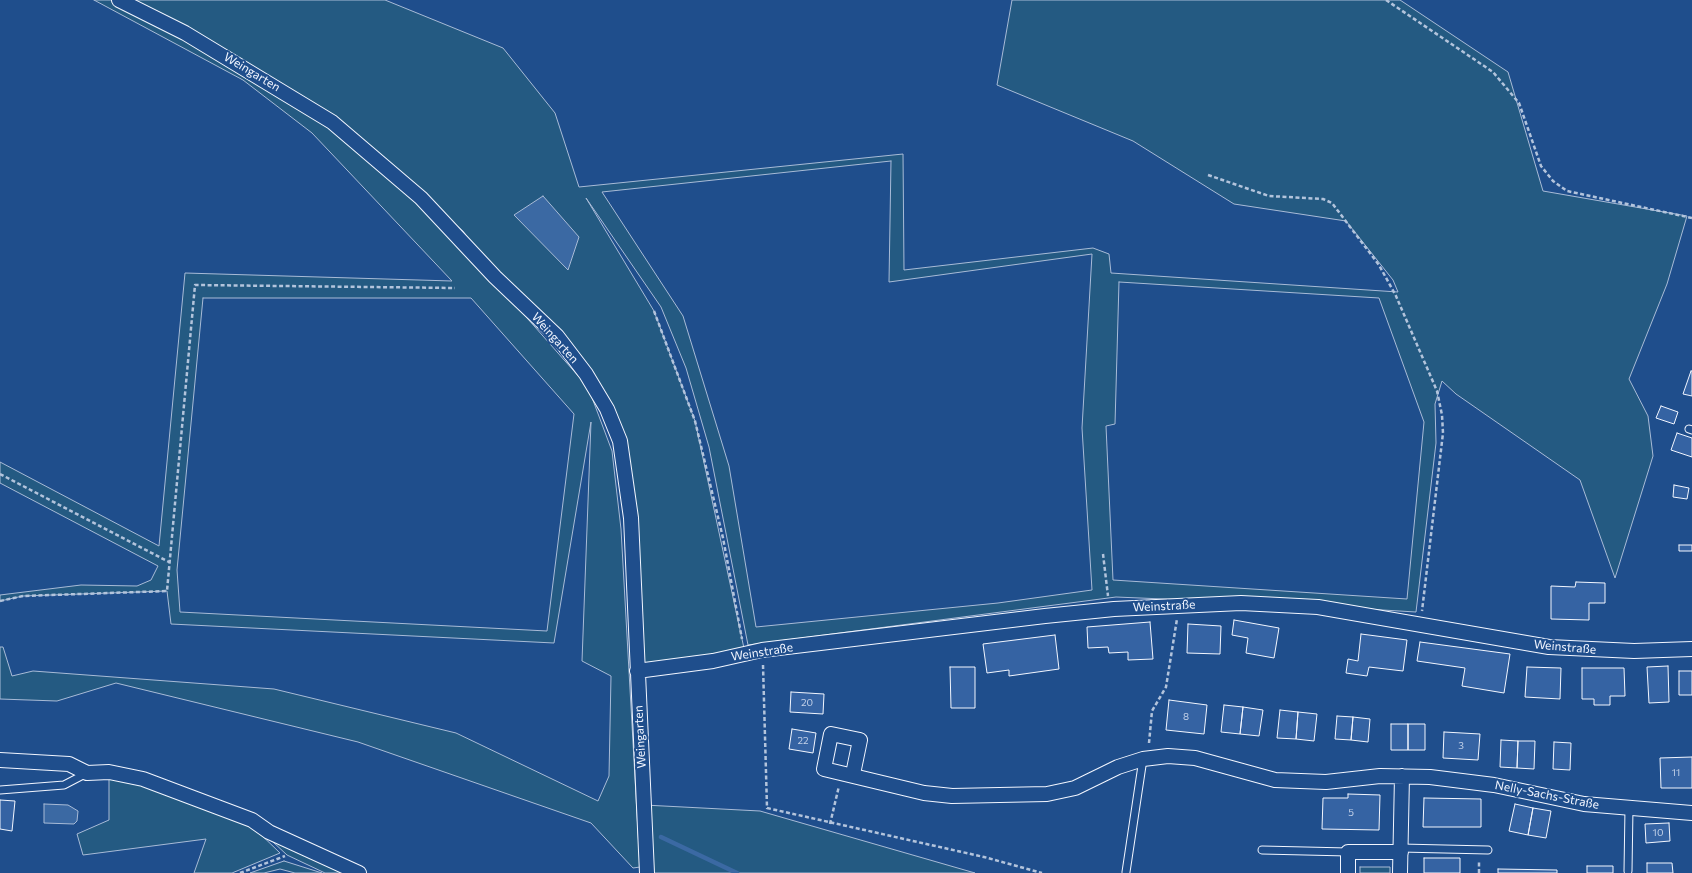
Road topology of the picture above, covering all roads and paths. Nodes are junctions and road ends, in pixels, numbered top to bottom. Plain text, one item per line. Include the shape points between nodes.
1 (119, 0) edge
2 (1386, 0) edge
3 (1208, 174) dead end
4 (1692, 218) edge
5 (455, 288) dead end
6 (654, 311) dead end
7 (0, 474) edge
8 (1103, 554) dead end
9 (169, 562) junction
10 (0, 601) edge
11 (1179, 605) junction
12 (1114, 609) junction
13 (1421, 623) junction
14 (1692, 649) edge
15 (762, 650) junction
16 (745, 653) junction
17 (637, 672) junction
18 (1145, 759) junction
19 (0, 760) edge
20 (87, 773) junction
21 (847, 773) joint
22 (1402, 776) junction
23 (0, 790) edge
24 (1629, 808) junction
25 (1692, 813) edge
26 (830, 824) junction
27 (1262, 850) dead end
28 (1401, 850) junction
29 (1488, 850) dead end
30 (1348, 852) junction
31 (287, 855) dead end
32 (1628, 871) dead end
33 (1126, 872) edge
34 (240, 873) edge
35 (359, 873) edge
36 (647, 873) edge
37 (1042, 873) edge
38 (1348, 873) edge
39 (1400, 873) edge

1 - 17 street, Weingarten via 185,33 332,122 421,198 495,277 557,336 607,409 620,441 628,483
2 - 4 path via 1494,72 1519,103 1541,166 1552,181 1567,191
3 - 13 path via 1269,196 1323,199 1332,203 1379,265 1396,296 1437,391 1442,415 1443,433
5 - 9 path via 195,285
6 - 16 path via 695,422 723,538
7 - 9 path
8 - 12 path via 1108,597
9 - 10 path via 168,591 23,596
11 - 12 street, Weinstraße
11 - 13 street, Weinstraße via 1284,604
11 - 18 path via 1166,687 1152,711
12 - 15 street, Weinstraße
13 - 14 street, Weinstraße via 1550,647 1634,651
15 - 16 street, Weinstraße
15 - 26 path via 767,808
16 - 17 street, Weinstraße
17 - 36 street, Weingarten
18 - 21 street, Nelly-Sachs-Straße via 1118,767 1075,788 1048,794 952,796 901,788
18 - 22 street, Nelly-Sachs-Straße via 1168,756 1195,758 1274,780 1299,782
18 - 33 lane
19 - 20 street via 69,764
20 - 23 lane via 64,785
20 - 35 street via 109,772 143,779 252,820 269,832
21 - 26 path
22 - 24 street, Nelly-Sachs-Straße via 1494,784 1584,804
22 - 28 street
24 - 25 street, Nelly-Sachs-Straße
24 - 32 lane
26 - 37 path via 984,857
27 - 30 lane
28 - 29 lane
28 - 30 street
28 - 39 street
30 - 38 street
31 - 34 path

